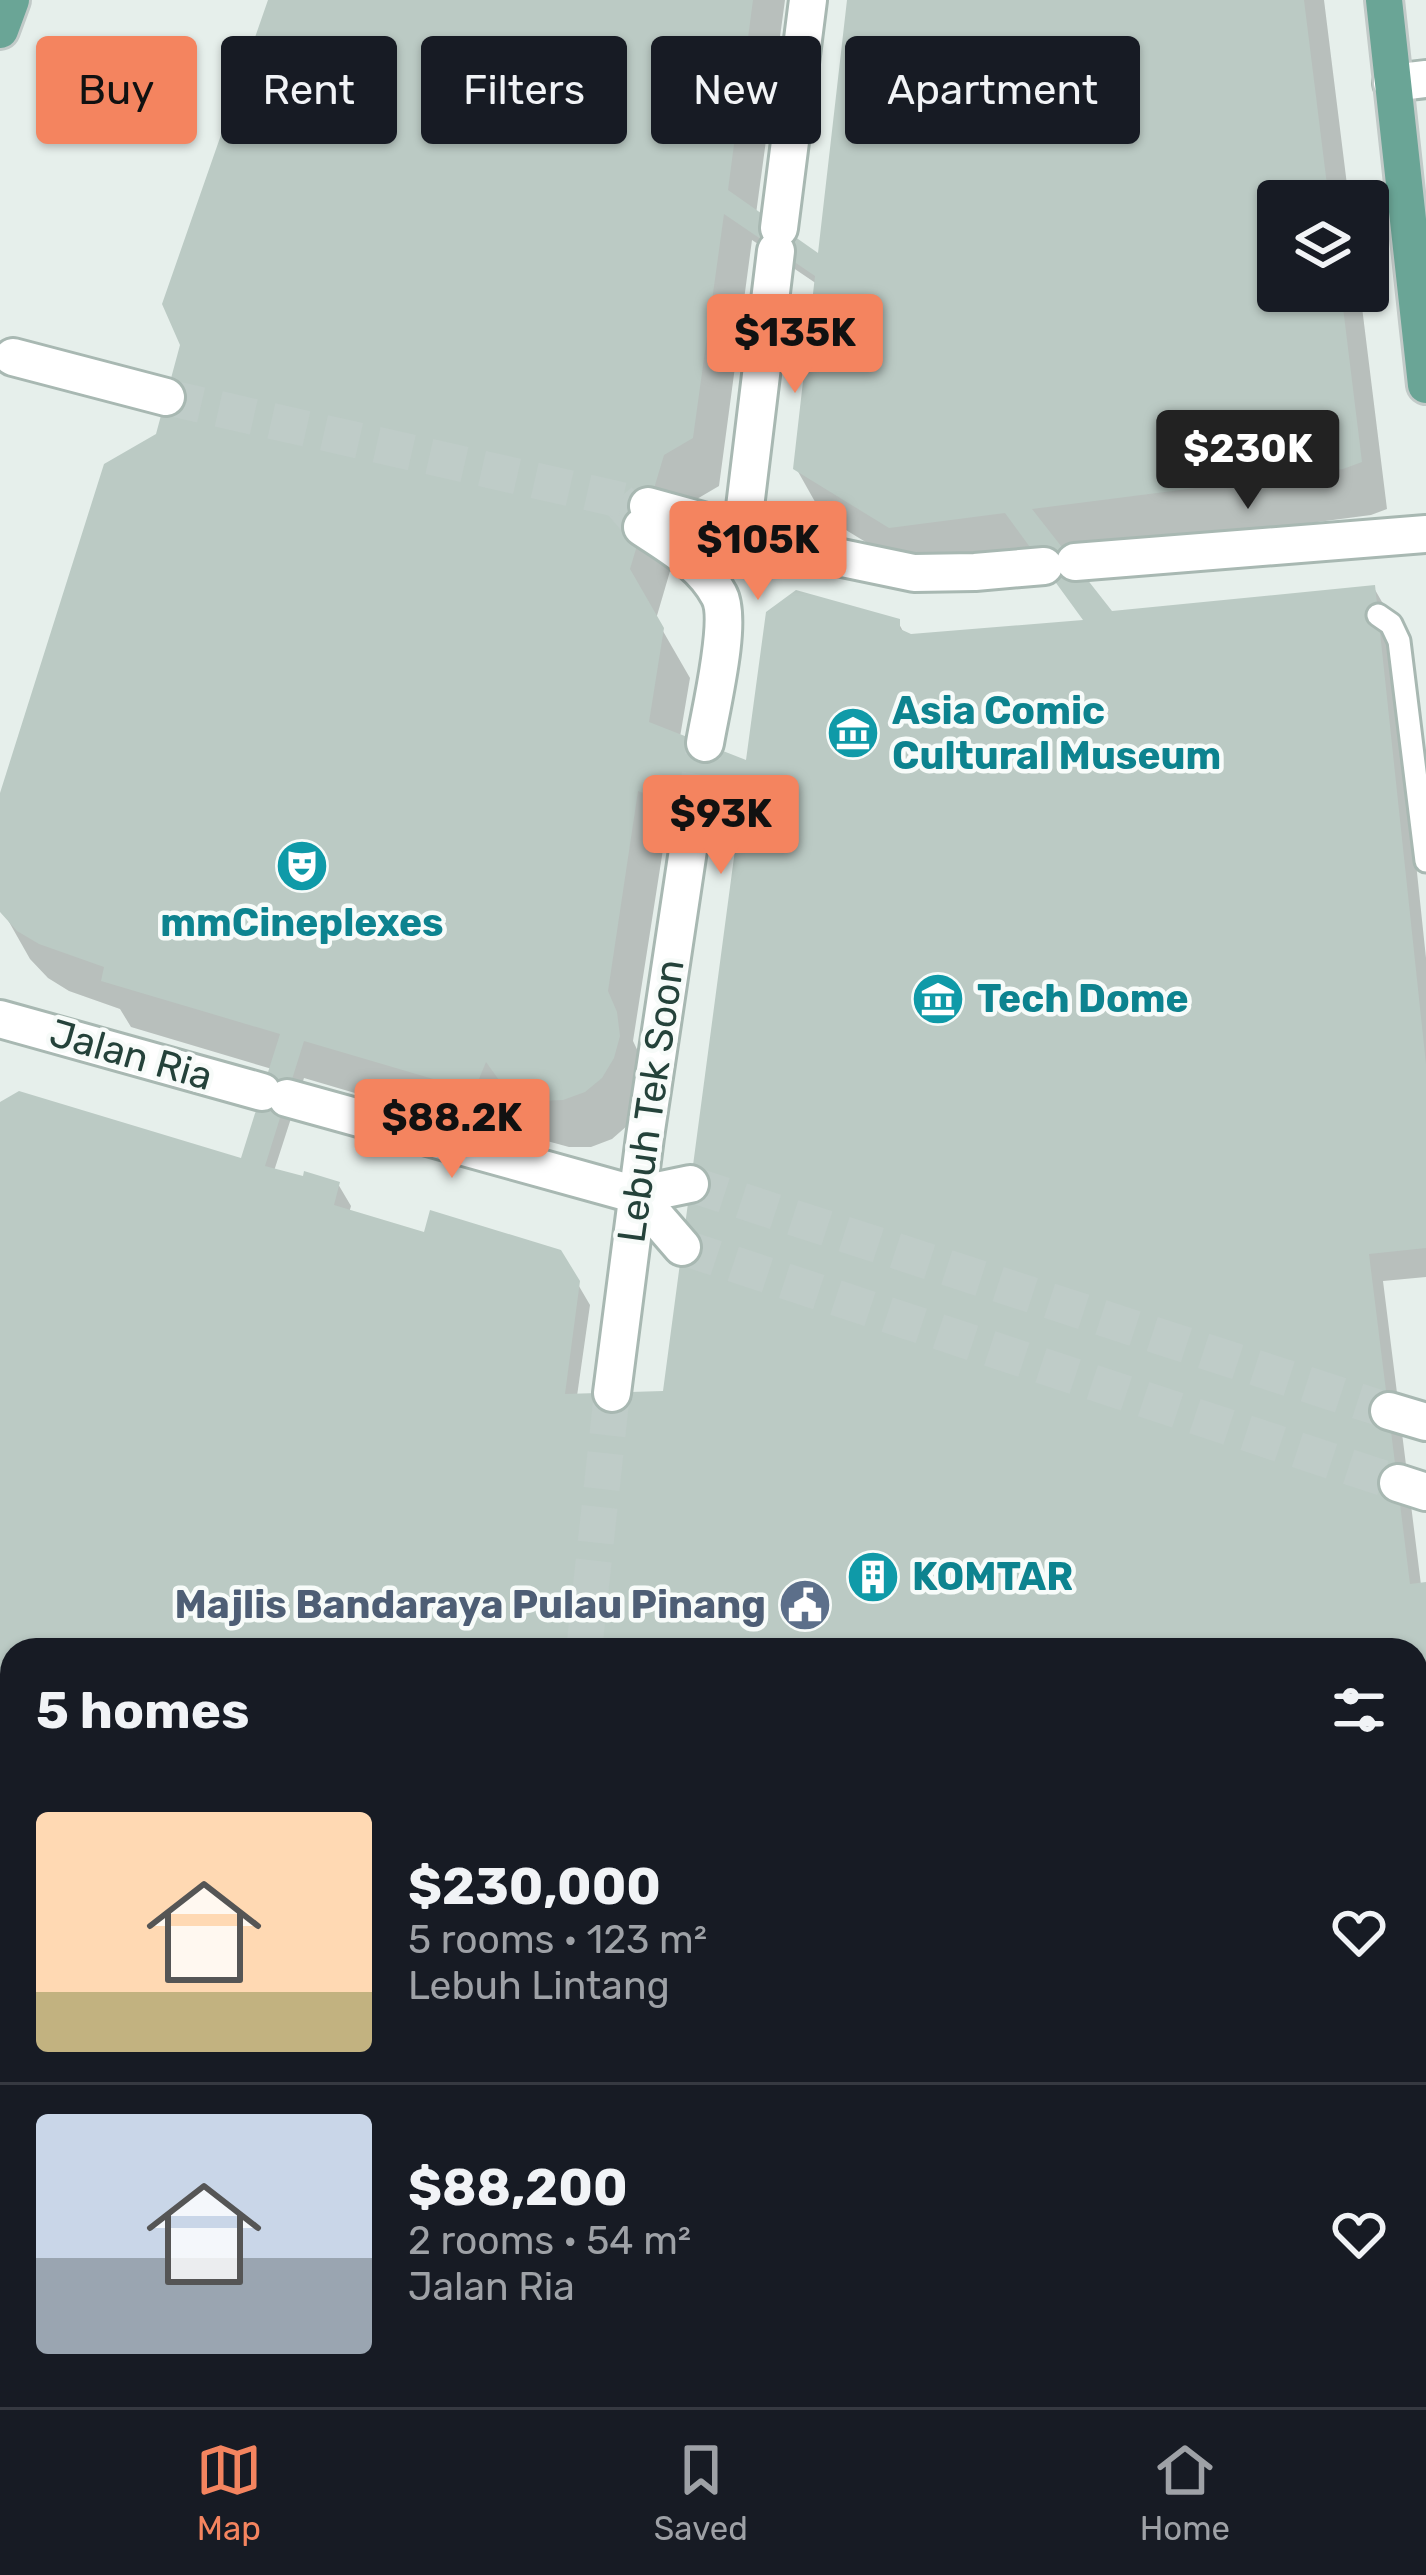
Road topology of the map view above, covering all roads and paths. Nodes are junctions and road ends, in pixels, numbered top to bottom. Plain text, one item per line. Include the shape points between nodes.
1 (11, 0) edge
2 (808, 0) edge
3 (1384, 0) edge
4 (0, 30) edge
5 (1409, 81) edge
6 (4, 352) edge
7 (1426, 385) edge
8 (166, 398) tunnel mouth
9 (742, 532) junction
10 (1426, 534) edge
11 (1378, 615) dead end
12 (705, 743) tunnel mouth
13 (694, 810) tunnel mouth
14 (1426, 861) edge
15 (0, 1019) edge
16 (690, 1184) tunnel mouth
17 (637, 1196) junction
18 (682, 1247) tunnel mouth
19 (612, 1393) tunnel mouth
20 (1389, 1411) tunnel mouth
21 (1426, 1422) edge

1 - 4 main road
2 - 9 street
3 - 5 main road
5 - 7 main road
6 - 8 street
9 - 10 street via 914,572
9 - 12 street via 645,516 722,598
11 - 14 lane via 1399,641
13 - 17 street, Lebuh Tek Soon
15 - 17 street, Jalan Ria
16 - 17 street, Jalan Ria
17 - 18 street
17 - 19 street, Lebuh Tek Soon
20 - 21 street

